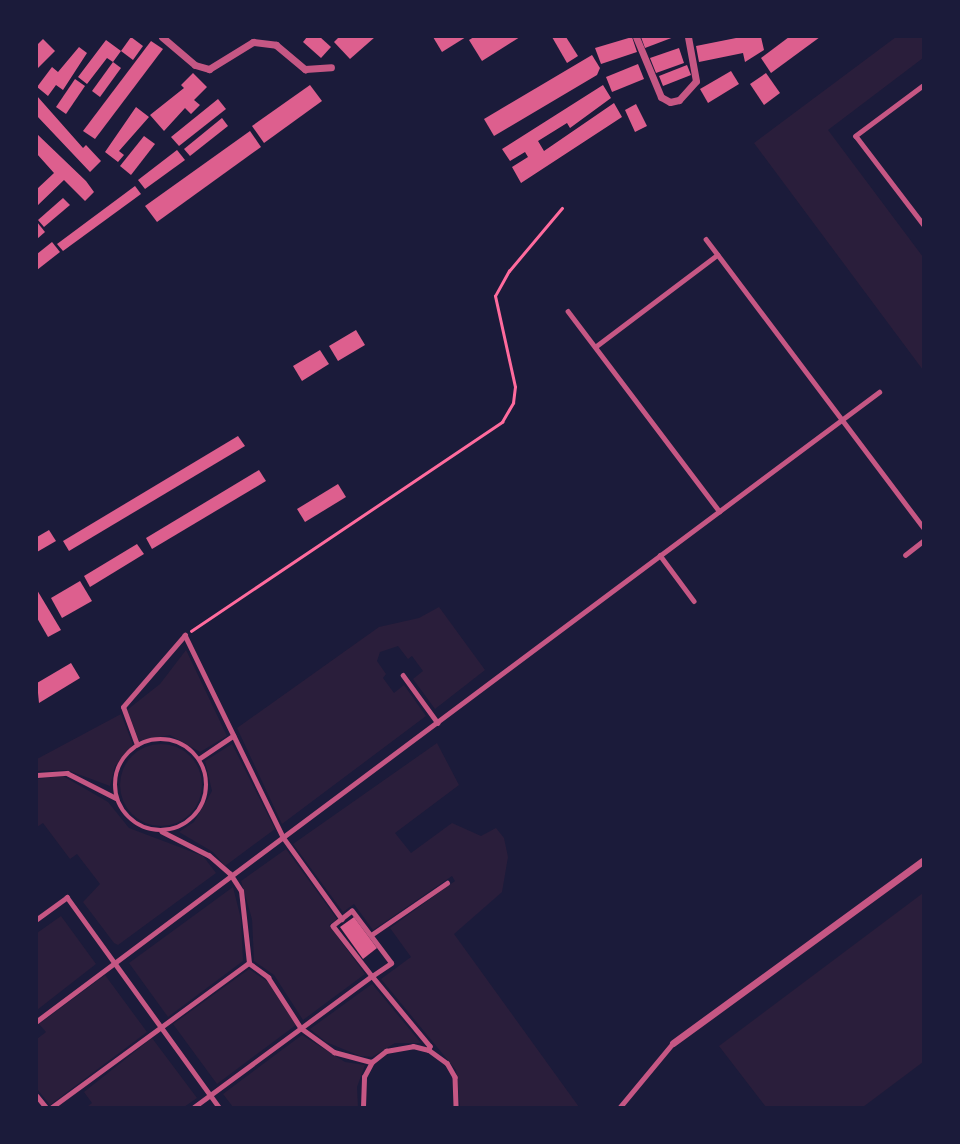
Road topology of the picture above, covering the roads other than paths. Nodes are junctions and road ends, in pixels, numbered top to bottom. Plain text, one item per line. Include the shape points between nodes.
1 (162, 37) edge
2 (636, 37) edge
3 (688, 37) edge
4 (331, 67) dead end
5 (923, 86) edge
6 (923, 224) edge
7 (706, 239) dead end
8 (716, 255) junction
9 (568, 311) dead end
10 (595, 347) junction
11 (879, 392) dead end
12 (843, 418) junction
13 (719, 510) junction
14 (923, 527) edge
15 (923, 541) edge
16 (660, 555) junction
17 (905, 555) dead end
18 (694, 601) dead end
19 (403, 675) dead end
20 (438, 723) junction
21 (233, 736) junction
22 (137, 745) junction
23 (200, 758) junction
24 (37, 775) edge
25 (116, 798) junction
26 (162, 832) junction
27 (283, 837) junction
28 (923, 861) edge
29 (230, 874) junction
30 (447, 883) dead end
31 (37, 919) edge
32 (342, 919) junction
33 (371, 935) junction
34 (112, 960) junction
35 (249, 962) junction
36 (372, 976) junction
37 (37, 1021) edge
38 (161, 1027) junction
39 (301, 1027) junction
40 (673, 1043) joint
41 (429, 1050) junction
42 (372, 1062) junction
43 (37, 1096) edge
44 (211, 1096) junction
45 (46, 1107) edge
46 (52, 1107) edge
47 (194, 1107) edge
48 (219, 1107) edge
49 (363, 1107) edge
50 (456, 1107) edge
51 (620, 1107) edge

1 - 4 street via 195,65 209,69 253,42 276,45 305,69
2 - 3 street via 661,97 670,102 680,100 696,81
5 - 6 lane via 856,136
7 - 8 lane
8 - 10 lane
8 - 12 lane
9 - 10 lane
10 - 13 lane
11 - 12 lane
12 - 13 lane
12 - 14 lane
13 - 16 lane
15 - 17 lane
16 - 18 lane
16 - 20 lane
19 - 20 lane
20 - 27 lane
21 - 22 lane via 185,635 123,707
21 - 23 lane
21 - 27 lane
22 - 23 lane via 169,738 185,744
22 - 25 lane via 118,766
23 - 26 lane via 208,792 202,807 178,828
24 - 25 lane via 67,772
25 - 26 lane via 122,813 136,824
26 - 29 lane via 209,856
27 - 29 lane
27 - 32 lane
28 - 40 street
29 - 34 lane
29 - 35 lane via 241,891
30 - 33 lane
31 - 34 lane via 67,897
32 - 33 lane via 352,911
32 - 36 lane via 333,926
33 - 36 lane via 391,963
34 - 37 lane
34 - 38 lane
35 - 38 lane
35 - 39 lane via 268,977
36 - 39 lane
36 - 41 lane
38 - 44 lane
38 - 46 lane
39 - 42 lane via 334,1052
39 - 44 lane
40 - 51 lane
41 - 42 lane via 396,1047
41 - 50 lane via 447,1063 455,1077
42 - 49 lane via 364,1077
43 - 45 lane
44 - 47 lane
44 - 48 lane

